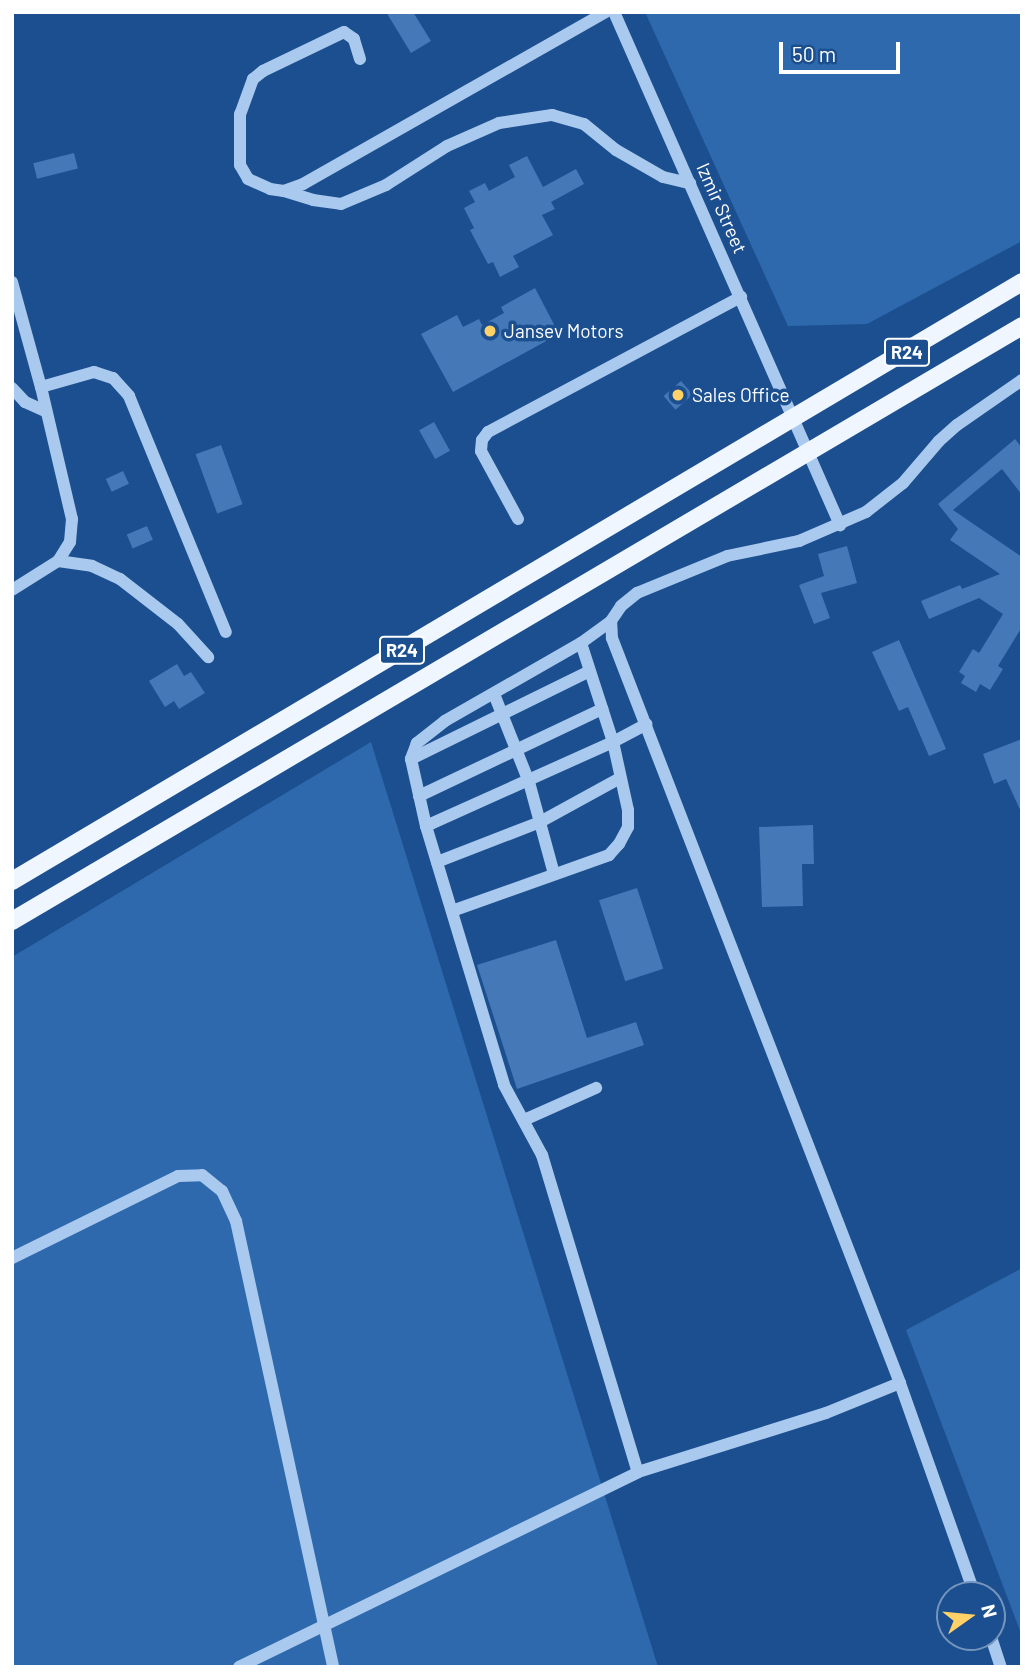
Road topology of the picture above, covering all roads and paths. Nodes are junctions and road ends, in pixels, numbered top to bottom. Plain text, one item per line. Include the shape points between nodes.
1 (606, 12) edge
2 (614, 12) edge
3 (360, 59) dead end
4 (690, 183) junction
5 (284, 191) junction
6 (12, 282) edge
7 (1022, 282) edge
8 (741, 297) junction
9 (1022, 326) edge
10 (1022, 380) edge
11 (41, 387) junction
12 (12, 388) edge
13 (45, 411) junction
14 (792, 421) junction
15 (806, 452) junction
16 (518, 519) dead end
17 (840, 525) junction
18 (58, 561) junction
19 (12, 590) edge
20 (611, 621) junction
21 (226, 632) dead end
22 (581, 643) junction
23 (208, 657) dead end
24 (590, 671) junction
25 (494, 694) junction
26 (602, 709) junction
27 (502, 714) junction
28 (647, 724) junction
29 (613, 742) junction
30 (518, 751) junction
31 (411, 759) junction
32 (620, 778) junction
33 (529, 782) junction
34 (419, 796) junction
35 (540, 822) junction
36 (426, 826) junction
37 (437, 862) junction
38 (554, 874) junction
39 (12, 881) edge
40 (452, 911) junction
41 (12, 920) edge
42 (596, 1088) dead end
43 (524, 1120) junction
44 (12, 1258) edge
45 (900, 1383) junction
46 (638, 1472) junction
47 (970, 1581) edge
48 (324, 1625) junction
49 (239, 1667) edge
50 (333, 1667) edge

1 - 5 street
2 - 4 street, Izmir Street
3 - 5 street via 354,39 344,32 263,71 247,89 240,114 240,165 248,179
4 - 5 street via 663,177 616,150 584,124 552,115 499,123 447,146 386,185 341,204
4 - 8 street, Izmir Street
6 - 11 street
7 - 14 main road, R24
8 - 14 street, Izmir Street
8 - 16 street via 488,432 481,450
9 - 15 main road, R24
10 - 17 street via 939,441 888,497
11 - 13 street
11 - 21 street via 94,372 113,378 129,396
12 - 13 street via 25,402
13 - 18 street via 72,519 70,541
14 - 15 street, Izmir Street
14 - 39 main road, R24
15 - 17 street, Izmir Street
15 - 41 main road, R24
17 - 20 street via 799,541 727,556 647,589 621,606
18 - 19 street
18 - 23 street via 92,565 120,579 169,616
20 - 22 street
20 - 28 street via 612,638
22 - 24 street
22 - 25 street
24 - 26 street
24 - 27 street
25 - 27 street
25 - 31 street via 416,743
26 - 29 street
26 - 30 street
27 - 30 street
27 - 31 street
28 - 29 street
28 - 45 street
29 - 32 street
29 - 33 street
30 - 33 street
30 - 34 street
31 - 34 street
32 - 35 street
32 - 38 street via 628,827 620,844 609,855
33 - 35 street
33 - 36 street
34 - 36 street
35 - 37 street
35 - 38 street
36 - 37 street
37 - 40 street
38 - 40 street
40 - 43 street via 504,1085
42 - 43 street
43 - 46 street via 542,1155
44 - 48 street via 178,1176 202,1175 222,1191 236,1221
45 - 46 street via 826,1413
45 - 47 street
46 - 48 street
48 - 49 street
48 - 50 street

